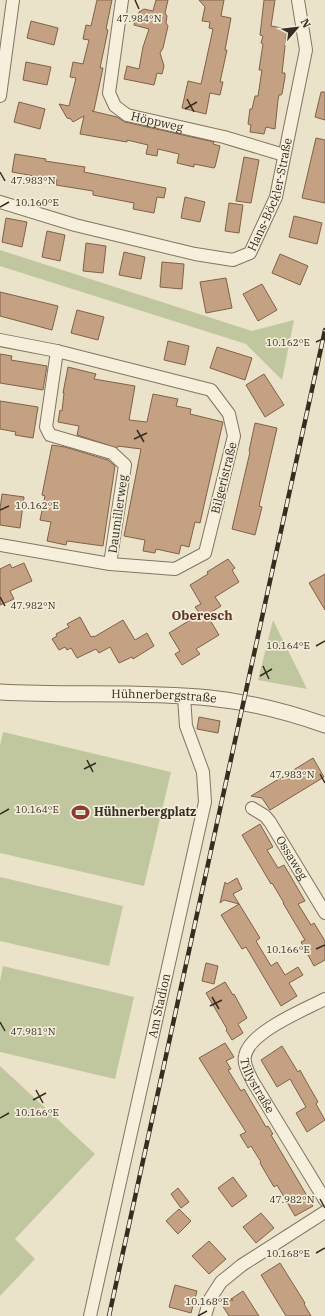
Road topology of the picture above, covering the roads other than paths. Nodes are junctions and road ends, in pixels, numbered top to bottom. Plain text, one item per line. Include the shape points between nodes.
1 (12, 0) edge
2 (122, 0) edge
3 (298, 0) edge
4 (0, 89) edge
5 (284, 155) junction
6 (0, 202) edge
7 (0, 340) edge
8 (57, 351) junction
9 (0, 545) edge
10 (110, 564) junction
11 (0, 692) edge
12 (184, 697) junction
13 (325, 725) edge
14 (252, 808) dead end
15 (325, 912) edge
16 (325, 999) edge
17 (325, 1200) edge
18 (325, 1212) edge
19 (90, 1316) edge
20 (205, 1316) edge

1 - 4 street
2 - 5 street, Höppweg via 109,94 115,106 127,115 224,137
3 - 5 street, Hans-Böckler-Straße via 306,50
5 - 6 street, Hans-Böckler-Straße via 276,197 250,253 233,260 195,254 74,225
7 - 8 street, Bilgeristraße
8 - 10 street, Daumillerweg via 46,427 50,436 112,453 125,465
8 - 10 street, Bilgeristraße via 212,390 229,414 234,436 205,554 175,569
9 - 10 street, Bilgeristraße
11 - 12 street, Hühnerbergstraße
12 - 13 street, Hühnerbergstraße via 226,700 264,707
12 - 19 street, Am Stadion via 186,726 203,772 205,802
14 - 15 street, Ossaweg via 270,822
16 - 17 street, Tillystraße via 262,1034 252,1042 244,1057 254,1082
18 - 20 street via 242,1265 221,1282 210,1299

